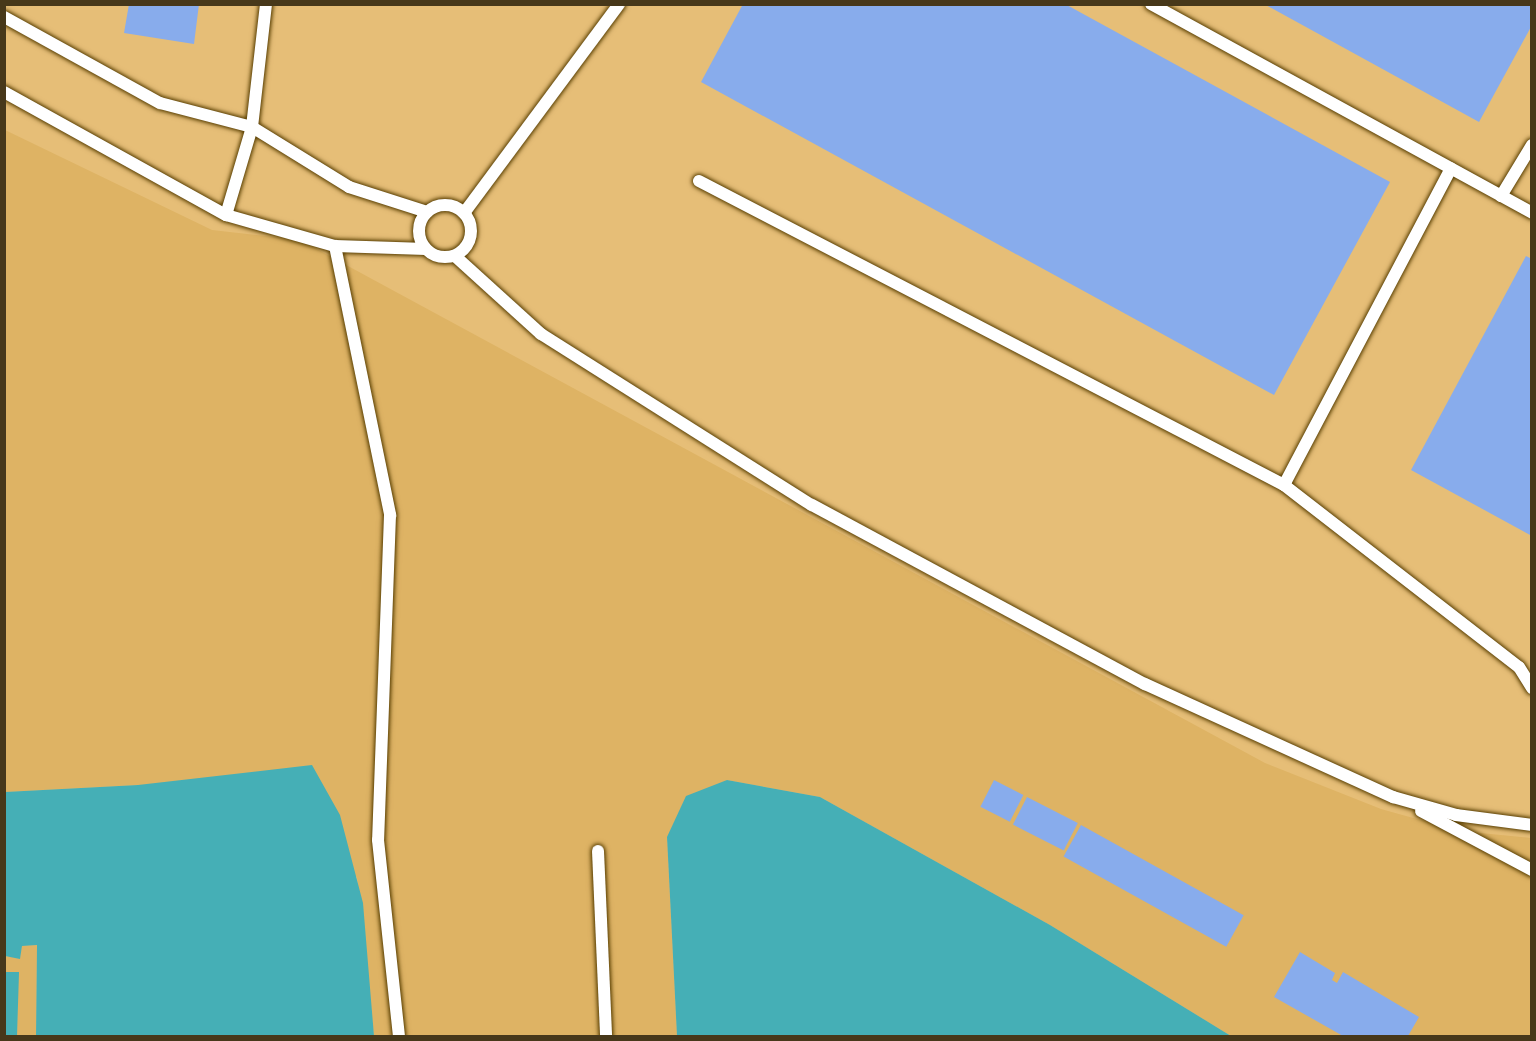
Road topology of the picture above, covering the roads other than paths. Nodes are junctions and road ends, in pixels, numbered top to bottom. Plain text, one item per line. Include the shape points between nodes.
1 (266, 4) edge
2 (619, 4) edge
3 (1151, 4) edge
4 (4, 17) edge
5 (4, 92) edge
6 (252, 127) junction
7 (1532, 145) edge
8 (1451, 168) junction
9 (699, 181) dead end
10 (1501, 196) junction
11 (427, 212) junction
12 (464, 213) junction
13 (1532, 213) edge
14 (226, 215) junction
15 (335, 246) junction
16 (426, 249) junction
17 (454, 256) junction
18 (1284, 485) junction
19 (1532, 688) edge
20 (1393, 797) junction
21 (1532, 825) edge
22 (598, 850) dead end
23 (1532, 870) edge
24 (399, 1036) edge
25 (606, 1036) edge

1 - 6 lane
2 - 12 lane
3 - 8 lane
4 - 6 lane via 160,103
5 - 14 lane
6 - 11 lane via 349,186
6 - 14 lane
7 - 10 lane
8 - 10 lane
8 - 18 lane
9 - 18 lane
10 - 13 lane
11 - 12 lane via 450,205
11 - 16 lane via 419,235
12 - 17 lane via 471,237
14 - 15 lane
15 - 16 lane
15 - 24 lane via 390,515 378,840
16 - 17 lane via 439,257
17 - 20 lane via 541,334 812,505 1145,684
18 - 19 lane via 1519,667
20 - 21 lane via 1456,815
20 - 23 lane
22 - 25 lane

